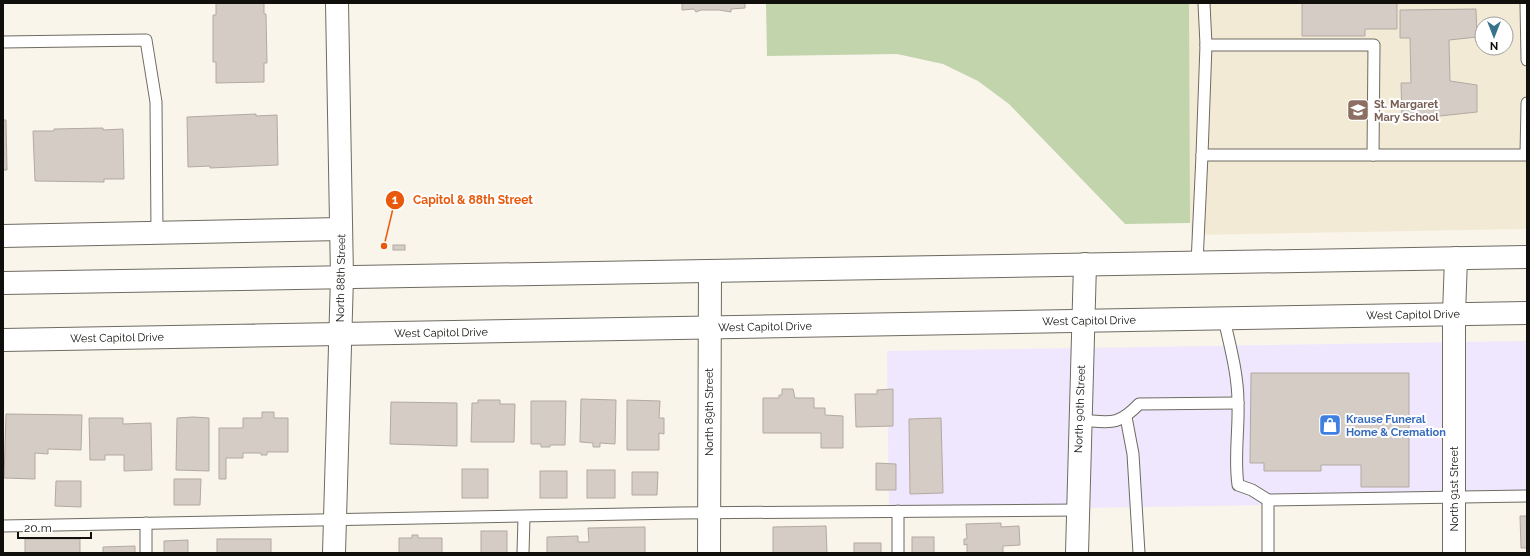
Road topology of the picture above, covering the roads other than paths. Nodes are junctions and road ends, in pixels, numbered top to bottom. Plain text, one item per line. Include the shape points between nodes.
1 (337, 3) edge
2 (1204, 3) edge
3 (1526, 3) edge
4 (3, 42) edge
5 (1206, 45) junction
6 (1527, 60) edge
7 (1527, 103) edge
8 (1374, 155) junction
9 (1202, 156) junction
10 (341, 229) junction
11 (157, 232) junction
12 (3, 236) edge
13 (1527, 257) edge
14 (1456, 258) junction
15 (1197, 263) junction
16 (1085, 264) junction
17 (710, 271) junction
18 (342, 277) junction
19 (3, 283) edge
20 (1527, 313) edge
21 (1454, 314) junction
22 (1224, 318) junction
23 (1082, 321) junction
24 (709, 328) junction
25 (340, 334) junction
26 (3, 340) edge
27 (1238, 402) junction
28 (1126, 417) junction
29 (1080, 420) junction
30 (1527, 496) edge
31 (1454, 498) junction
32 (1268, 500) junction
33 (1078, 510) junction
34 (898, 511) junction
35 (709, 513) junction
36 (524, 517) junction
37 (335, 520) junction
38 (146, 523) junction
39 (3, 526) edge
40 (146, 553) edge
41 (334, 553) edge
42 (523, 553) edge
43 (709, 553) edge
44 (898, 553) edge
45 (1077, 553) edge
46 (1139, 553) edge
47 (1268, 553) edge
48 (1454, 553) edge

1 - 10 main road, North 88th Street
2 - 5 lane
3 - 6 lane
4 - 11 lane via 146,40 156,102
5 - 8 lane via 1374,45
5 - 9 lane
7 - 8 lane via 1526,155
8 - 9 lane
9 - 15 lane
10 - 11 main road
10 - 18 main road, North 88th Street
11 - 12 main road
13 - 14 main road
14 - 15 main road
14 - 21 main road, North 91st Street
15 - 16 main road
16 - 17 main road
16 - 23 main road, North 90th Street
17 - 18 main road
17 - 24 main road, North 89th Street
18 - 19 main road
18 - 25 main road, North 88th Street
20 - 21 main road, West Capitol Drive
21 - 22 main road, West Capitol Drive
21 - 31 main road, North 91st Street
22 - 23 main road, West Capitol Drive
22 - 27 lane via 1234,365
23 - 24 main road, West Capitol Drive
23 - 29 main road, North 90th Street
24 - 25 main road, West Capitol Drive
24 - 35 main road, North 89th Street
25 - 26 main road, West Capitol Drive
25 - 37 main road, North 88th Street
27 - 28 lane via 1139,404
27 - 32 lane via 1235,466 1238,485
28 - 29 lane via 1114,422
28 - 46 lane via 1133,454
29 - 33 main road, North 90th Street
30 - 31 lane
31 - 32 lane
31 - 48 main road, North 91st Street
32 - 47 lane
33 - 34 lane
33 - 45 main road, North 90th Street
34 - 35 lane
34 - 44 lane
35 - 36 lane
35 - 43 main road, North 89th Street
36 - 37 lane
36 - 42 lane
37 - 38 lane
37 - 41 main road, North 88th Street
38 - 39 lane
38 - 40 lane

